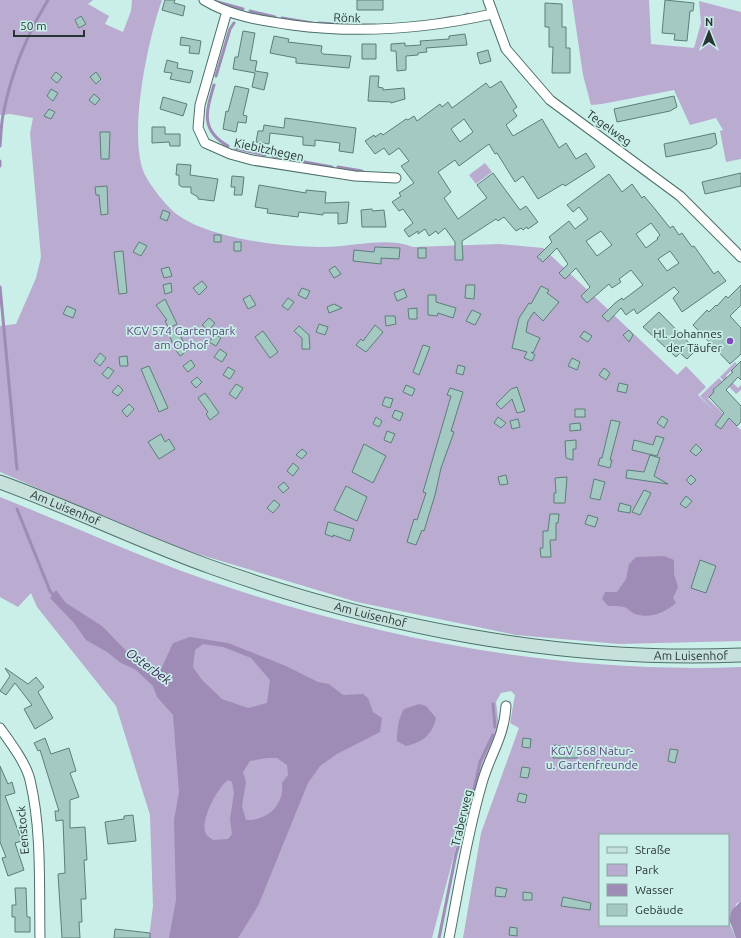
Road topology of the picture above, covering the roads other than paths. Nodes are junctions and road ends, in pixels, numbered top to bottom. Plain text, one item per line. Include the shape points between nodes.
1 (204, 0) edge
2 (488, 0) edge
3 (228, 11) junction
4 (492, 14) junction
5 (396, 178) dead end
6 (741, 257) edge
7 (0, 482) edge
8 (741, 655) edge
9 (506, 706) dead end
10 (0, 728) edge
11 (40, 938) edge
12 (449, 938) edge

1 - 3 street, Rönk
2 - 4 street, Tegelweg
3 - 4 street, Rönk via 278,23 351,31 422,27
3 - 5 street, Kiebitzhegen via 200,105 198,128 205,143 252,160 340,175
4 - 6 street, Tegelweg via 506,50 550,100 680,196
7 - 8 main road, Am Luisenhof via 210,567 301,597 390,620 500,641 589,651
9 - 12 street, Traberweg via 502,734 482,782
10 - 11 street, Eenstock via 12,744 30,779 36,829

